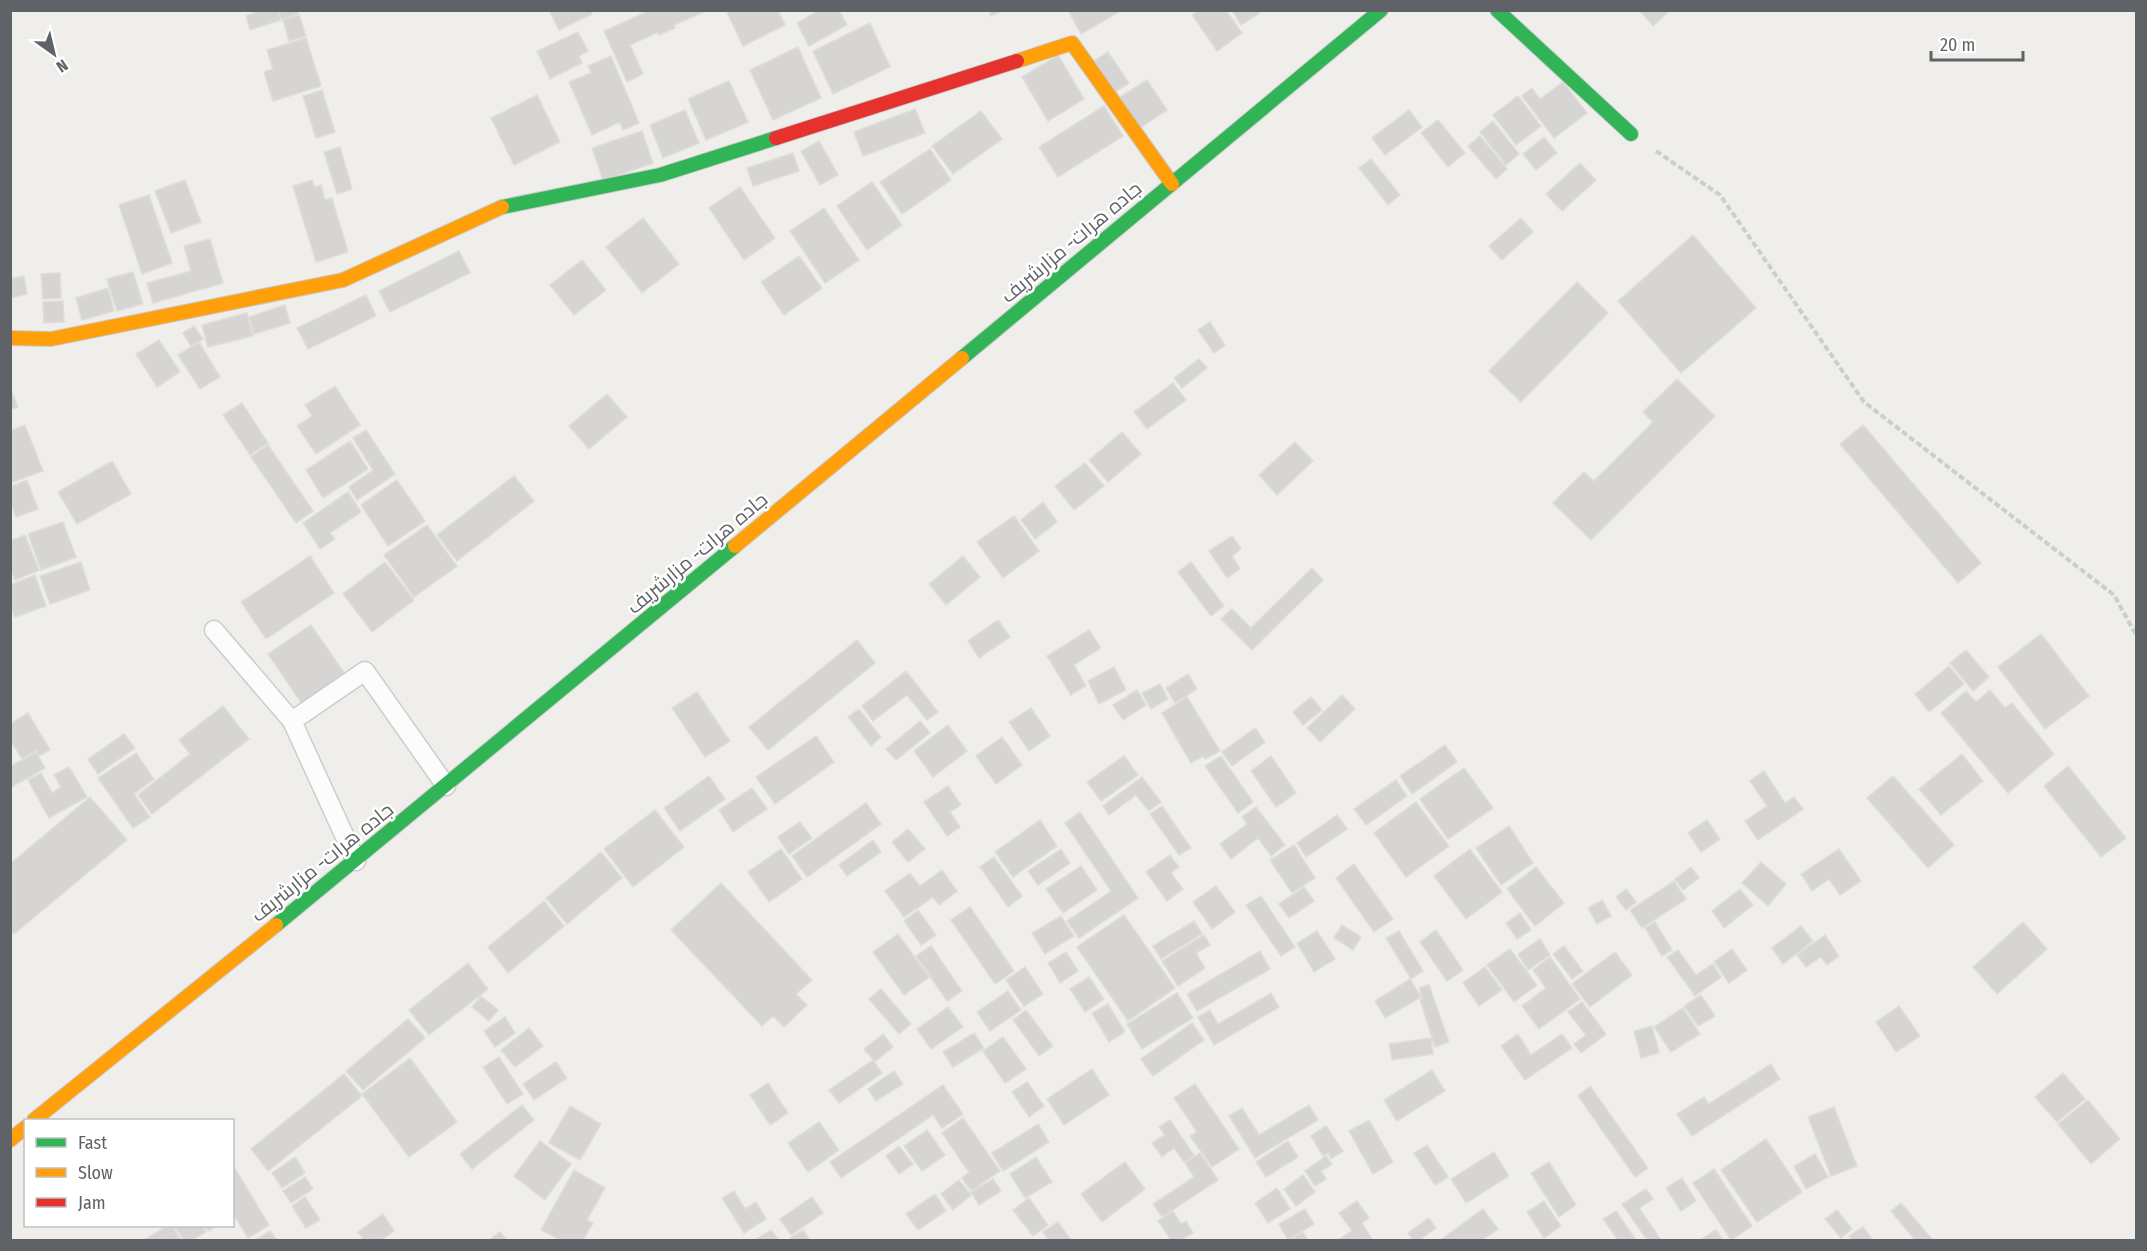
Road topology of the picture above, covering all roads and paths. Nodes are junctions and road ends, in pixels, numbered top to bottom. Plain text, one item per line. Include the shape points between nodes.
1 (1381, 10) edge
2 (1497, 10) edge
3 (1630, 134) joint
4 (1172, 184) junction
5 (10, 338) edge
6 (214, 630) dead end
7 (2136, 635) edge
8 (292, 721) junction
9 (446, 786) junction
10 (356, 861) junction
11 (35, 1119) edge
12 (24, 1129) edge
13 (10, 1140) edge

1 - 4 main road, جاده هرات- مزارشریف
2 - 3 main road
3 - 7 path via 1720,195 1864,402 2114,595
4 - 5 main road via 1072,43 660,175 503,207 343,280 51,339
4 - 9 main road, جاده هرات- مزارشریف
6 - 8 lane
8 - 9 lane via 365,671
8 - 10 lane
9 - 10 main road, جاده هرات- مزارشریف
10 - 11 main road, جاده هرات- مزارشریف
12 - 13 main road

